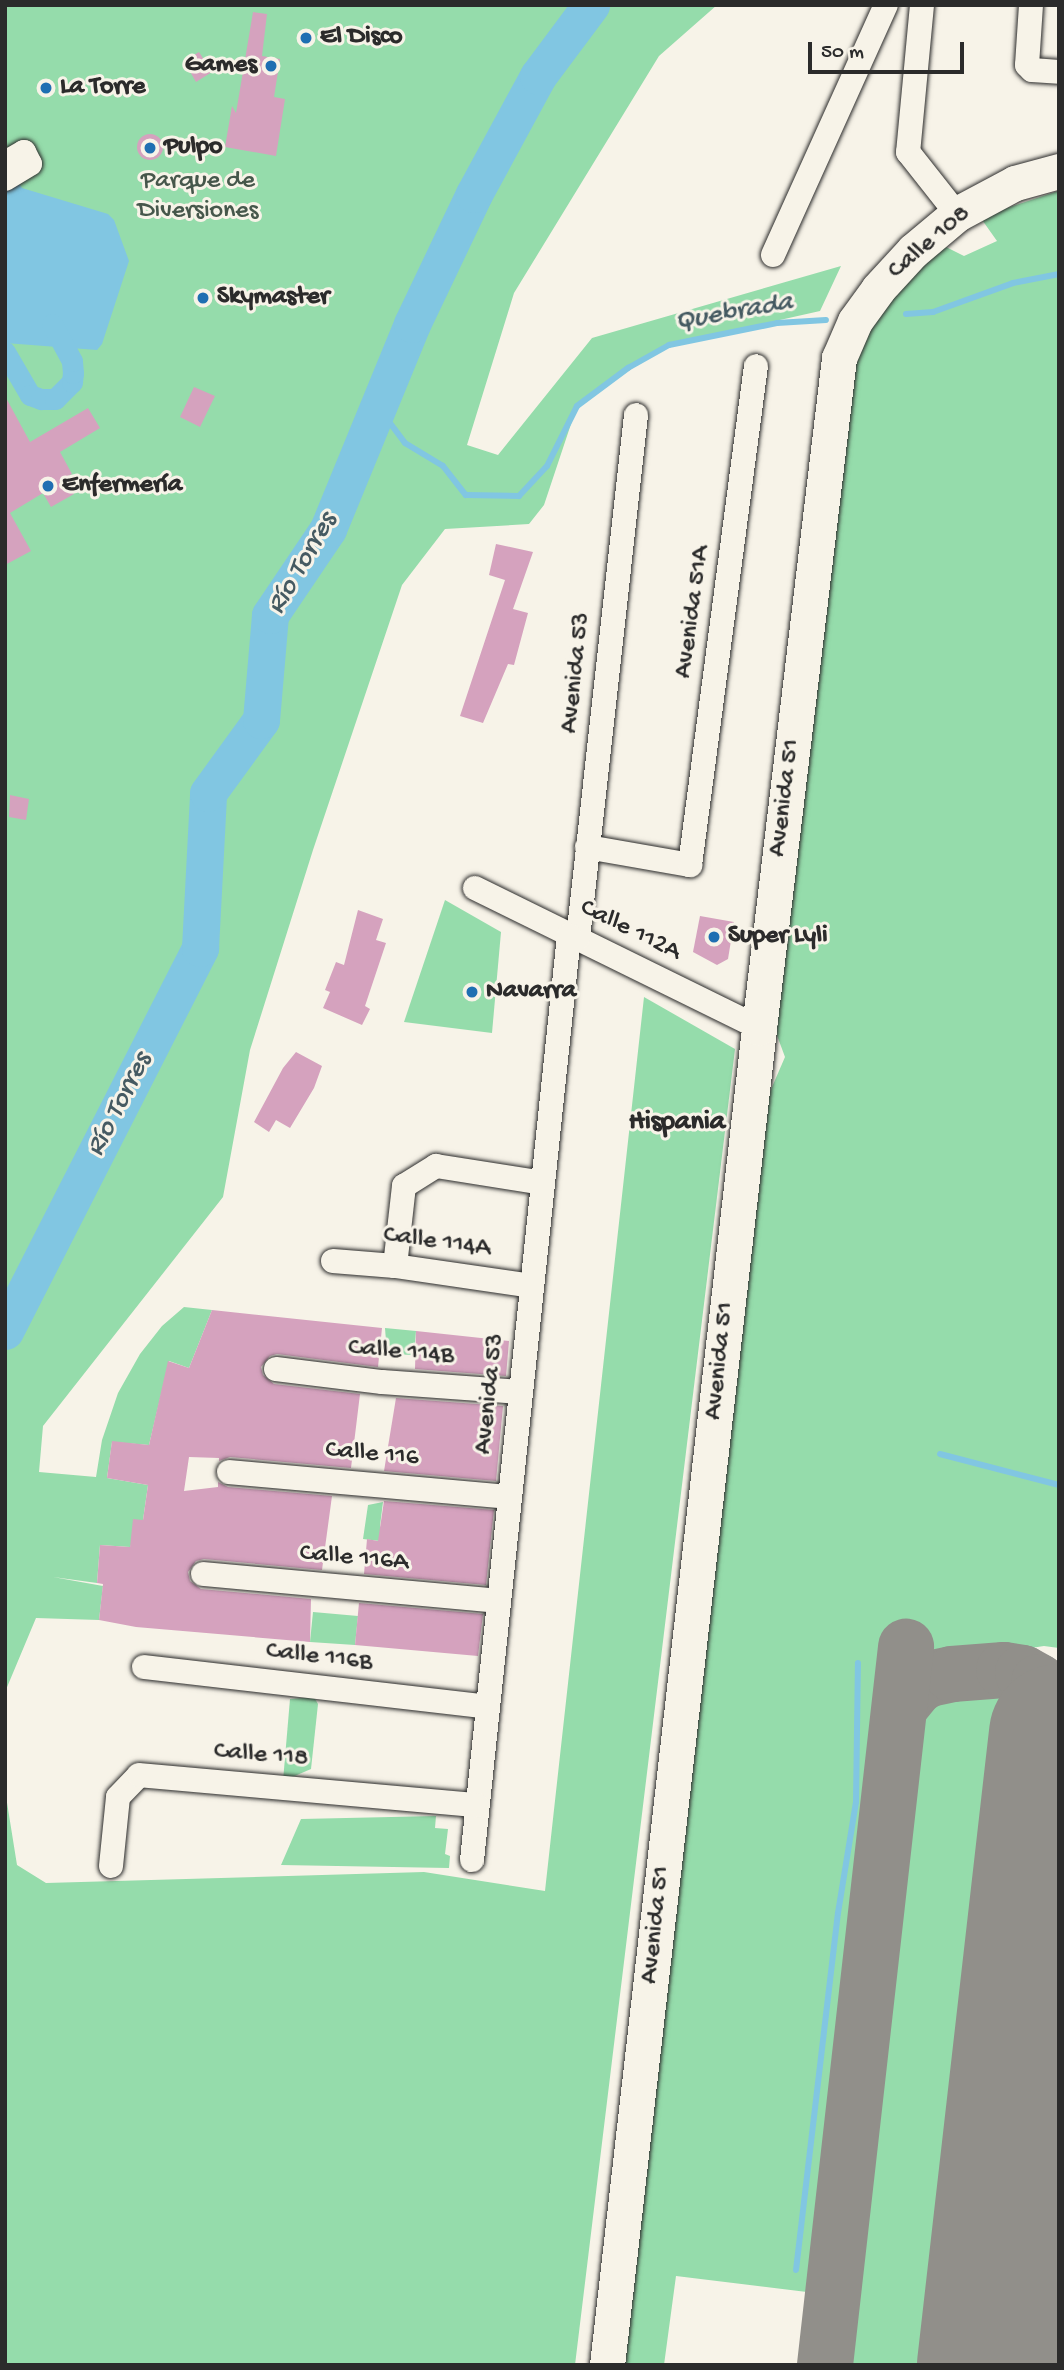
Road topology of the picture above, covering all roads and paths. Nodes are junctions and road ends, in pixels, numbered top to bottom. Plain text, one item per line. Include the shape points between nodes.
1 (886, 5) edge
2 (1031, 5) edge
3 (918, 8) edge
4 (1059, 72) edge
5 (5, 163) edge
6 (1059, 171) edge
7 (5, 179) edge
8 (957, 214) junction
9 (773, 255) dead end
10 (839, 358) joint
11 (756, 366) dead end
12 (636, 415) dead end
13 (587, 848) junction
14 (475, 888) dead end
15 (574, 936) junction
16 (759, 1028) junction
17 (543, 1183) junction
18 (333, 1261) dead end
19 (395, 1266) junction
20 (532, 1286) junction
21 (276, 1369) dead end
22 (521, 1392) junction
23 (229, 1472) dead end
24 (510, 1497) junction
25 (203, 1574) dead end
26 (499, 1601) junction
27 (144, 1667) dead end
28 (488, 1707) junction
29 (478, 1805) junction
30 (472, 1860) dead end
31 (111, 1866) dead end
32 (607, 2365) edge

1 - 9 street
2 - 4 street via 1027,65 1032,70
3 - 8 street via 908,152
5 - 7 street via 24,152 30,164
6 - 8 main road, Calle 108 via 1015,183
8 - 10 main road, Calle 108 via 878,289 855,321
10 - 16 main road, Avenida 51
11 - 13 street, Avenida 51A via 690,865
12 - 13 street, Avenida 53
13 - 15 street, Avenida 53
14 - 15 street, Calle 112A
15 - 16 street, Calle 112A
15 - 17 street, Avenida 53
16 - 32 main road, Avenida 51
17 - 19 street via 436,1166 404,1186
17 - 20 street, Avenida 53
18 - 19 street, Calle 114A
19 - 20 street, Calle 114A
20 - 22 street, Avenida 53
21 - 22 street, Calle 114B
22 - 24 street, Avenida 53
23 - 24 street, Calle 116
24 - 26 street, Avenida 53
25 - 26 street, Calle 116A
26 - 28 street, Avenida 53
27 - 28 street, Calle 116B
28 - 29 street, Avenida 53
29 - 30 street, Avenida 53
29 - 31 street, Calle 118 via 139,1775 118,1797

